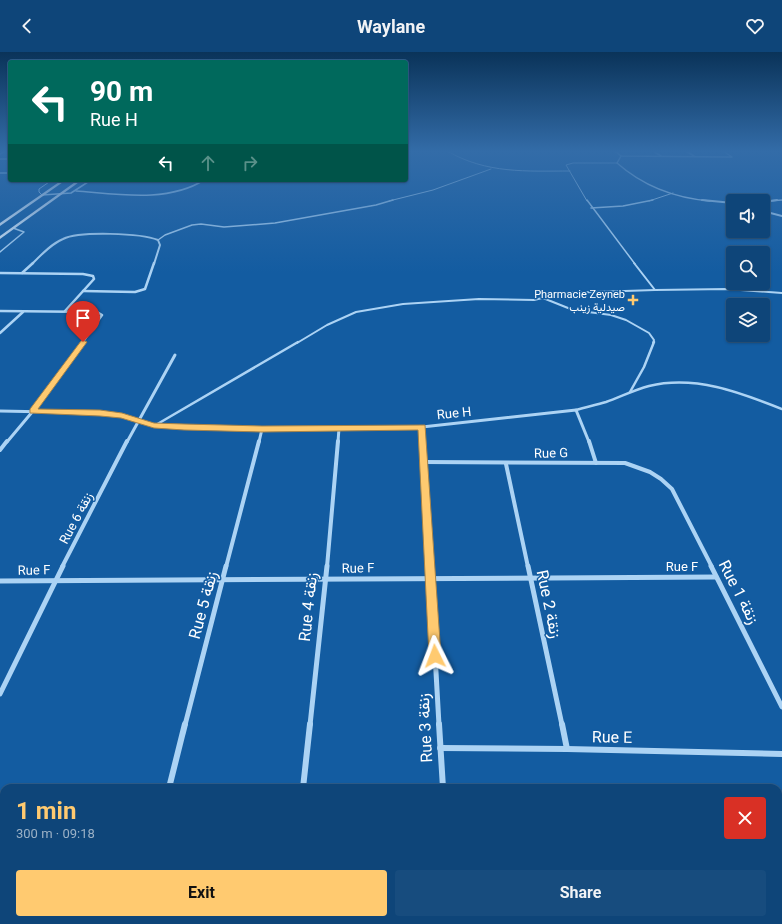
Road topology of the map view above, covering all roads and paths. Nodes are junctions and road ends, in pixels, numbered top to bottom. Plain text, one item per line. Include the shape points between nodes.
1 (39, 192) edge
2 (47, 192) edge
3 (63, 192) edge
4 (73, 192) edge
5 (87, 192) edge
6 (172, 192) edge
7 (427, 192) edge
8 (582, 192) edge
9 (669, 192) edge
10 (673, 193) junction
11 (42, 195) junction
12 (58, 195) junction
13 (782, 200) edge
14 (770, 201) edge
15 (717, 203) junction
16 (726, 203) edge
17 (726, 205) edge
18 (591, 208) junction
19 (770, 213) edge
20 (782, 216) edge
21 (0, 224) edge
22 (12, 228) junction
23 (0, 238) edge
24 (158, 240) junction
25 (0, 252) edge
26 (0, 273) edge
27 (22, 273) junction
28 (655, 290) junction
29 (83, 292) junction
30 (782, 294) edge
31 (543, 298) junction
32 (0, 311) edge
33 (23, 311) junction
34 (65, 311) junction
35 (0, 333) edge
36 (175, 355) dead end
37 (630, 392) junction
38 (782, 409) edge
39 (576, 410) junction
40 (0, 411) edge
41 (32, 411) junction
42 (139, 422) junction
43 (154, 426) junction
44 (422, 427) junction
45 (339, 428) junction
46 (262, 429) junction
47 (0, 450) edge
48 (423, 462) junction
49 (596, 463) junction
50 (506, 464) junction
51 (672, 489) joint
52 (716, 577) junction
53 (430, 578) junction
54 (530, 578) junction
55 (224, 580) junction
56 (326, 580) junction
57 (0, 581) edge
58 (56, 581) junction
59 (0, 694) edge
60 (782, 707) edge
61 (440, 748) junction
62 (567, 749) junction
63 (782, 754) edge
64 (171, 784) edge
65 (303, 784) edge
66 (443, 784) edge

1 - 11 lane
2 - 11 main road
3 - 12 main road
4 - 12 street
5 - 6 street via 124,194
7 - 24 lane via 290,221 224,227 192,225
8 - 18 lane
9 - 10 street
10 - 15 street
10 - 18 lane via 642,203
11 - 12 street
11 - 21 main road
12 - 22 main road
13 - 14 street
15 - 16 street
15 - 17 street
18 - 28 lane
19 - 20 street
22 - 23 main road
22 - 25 lane via 24,232
24 - 27 street via 85,234 70,236 62,239
24 - 29 street via 160,245 145,289 135,292
26 - 27 street
27 - 29 street via 91,275 94,279
28 - 30 lane via 728,289
28 - 31 lane via 564,294
29 - 34 street
31 - 37 lane via 573,310 611,315 649,333 654,340 652,349
31 - 43 lane via 403,304 356,312 328,325
32 - 33 street
33 - 34 street
33 - 35 street
34 - 41 street via 97,312 102,315
36 - 42 street, Rue 6 زنقة
37 - 38 lane via 654,384 698,383 732,390
37 - 39 lane
39 - 44 street, Rue H
39 - 49 street
40 - 41 street, Rue H
41 - 42 street, Rue H via 100,413 122,416
41 - 47 street
42 - 43 street, Rue H
42 - 58 street, Rue 6 زنقة
43 - 46 street, Rue H
44 - 45 street, Rue H
44 - 48 street, Rue 3 زنقة
45 - 46 street, Rue H
45 - 56 street, Rue 4 زنقة
46 - 55 street, Rue 5 زنقة
48 - 50 street, Rue G
48 - 53 street, Rue 3 زنقة
49 - 50 street, Rue G
49 - 51 street, Rue G via 625,463 640,467 653,472
50 - 54 street, Rue 2 زنقة
51 - 52 street, Rue 1 زنقة
52 - 54 street, Rue F
52 - 60 street, Rue 1 زنقة
53 - 54 street, Rue F
53 - 56 street, Rue F
53 - 61 street, Rue 3 زنقة
54 - 62 street, Rue 2 زنقة
55 - 56 street, Rue F
55 - 58 street, Rue F
55 - 64 street, Rue 5 زنقة
56 - 65 street, Rue 4 زنقة
57 - 58 street, Rue F
58 - 59 street, Rue 6 زنقة
61 - 62 street, Rue E
61 - 66 street, Rue 3 زنقة
62 - 63 street, Rue E

